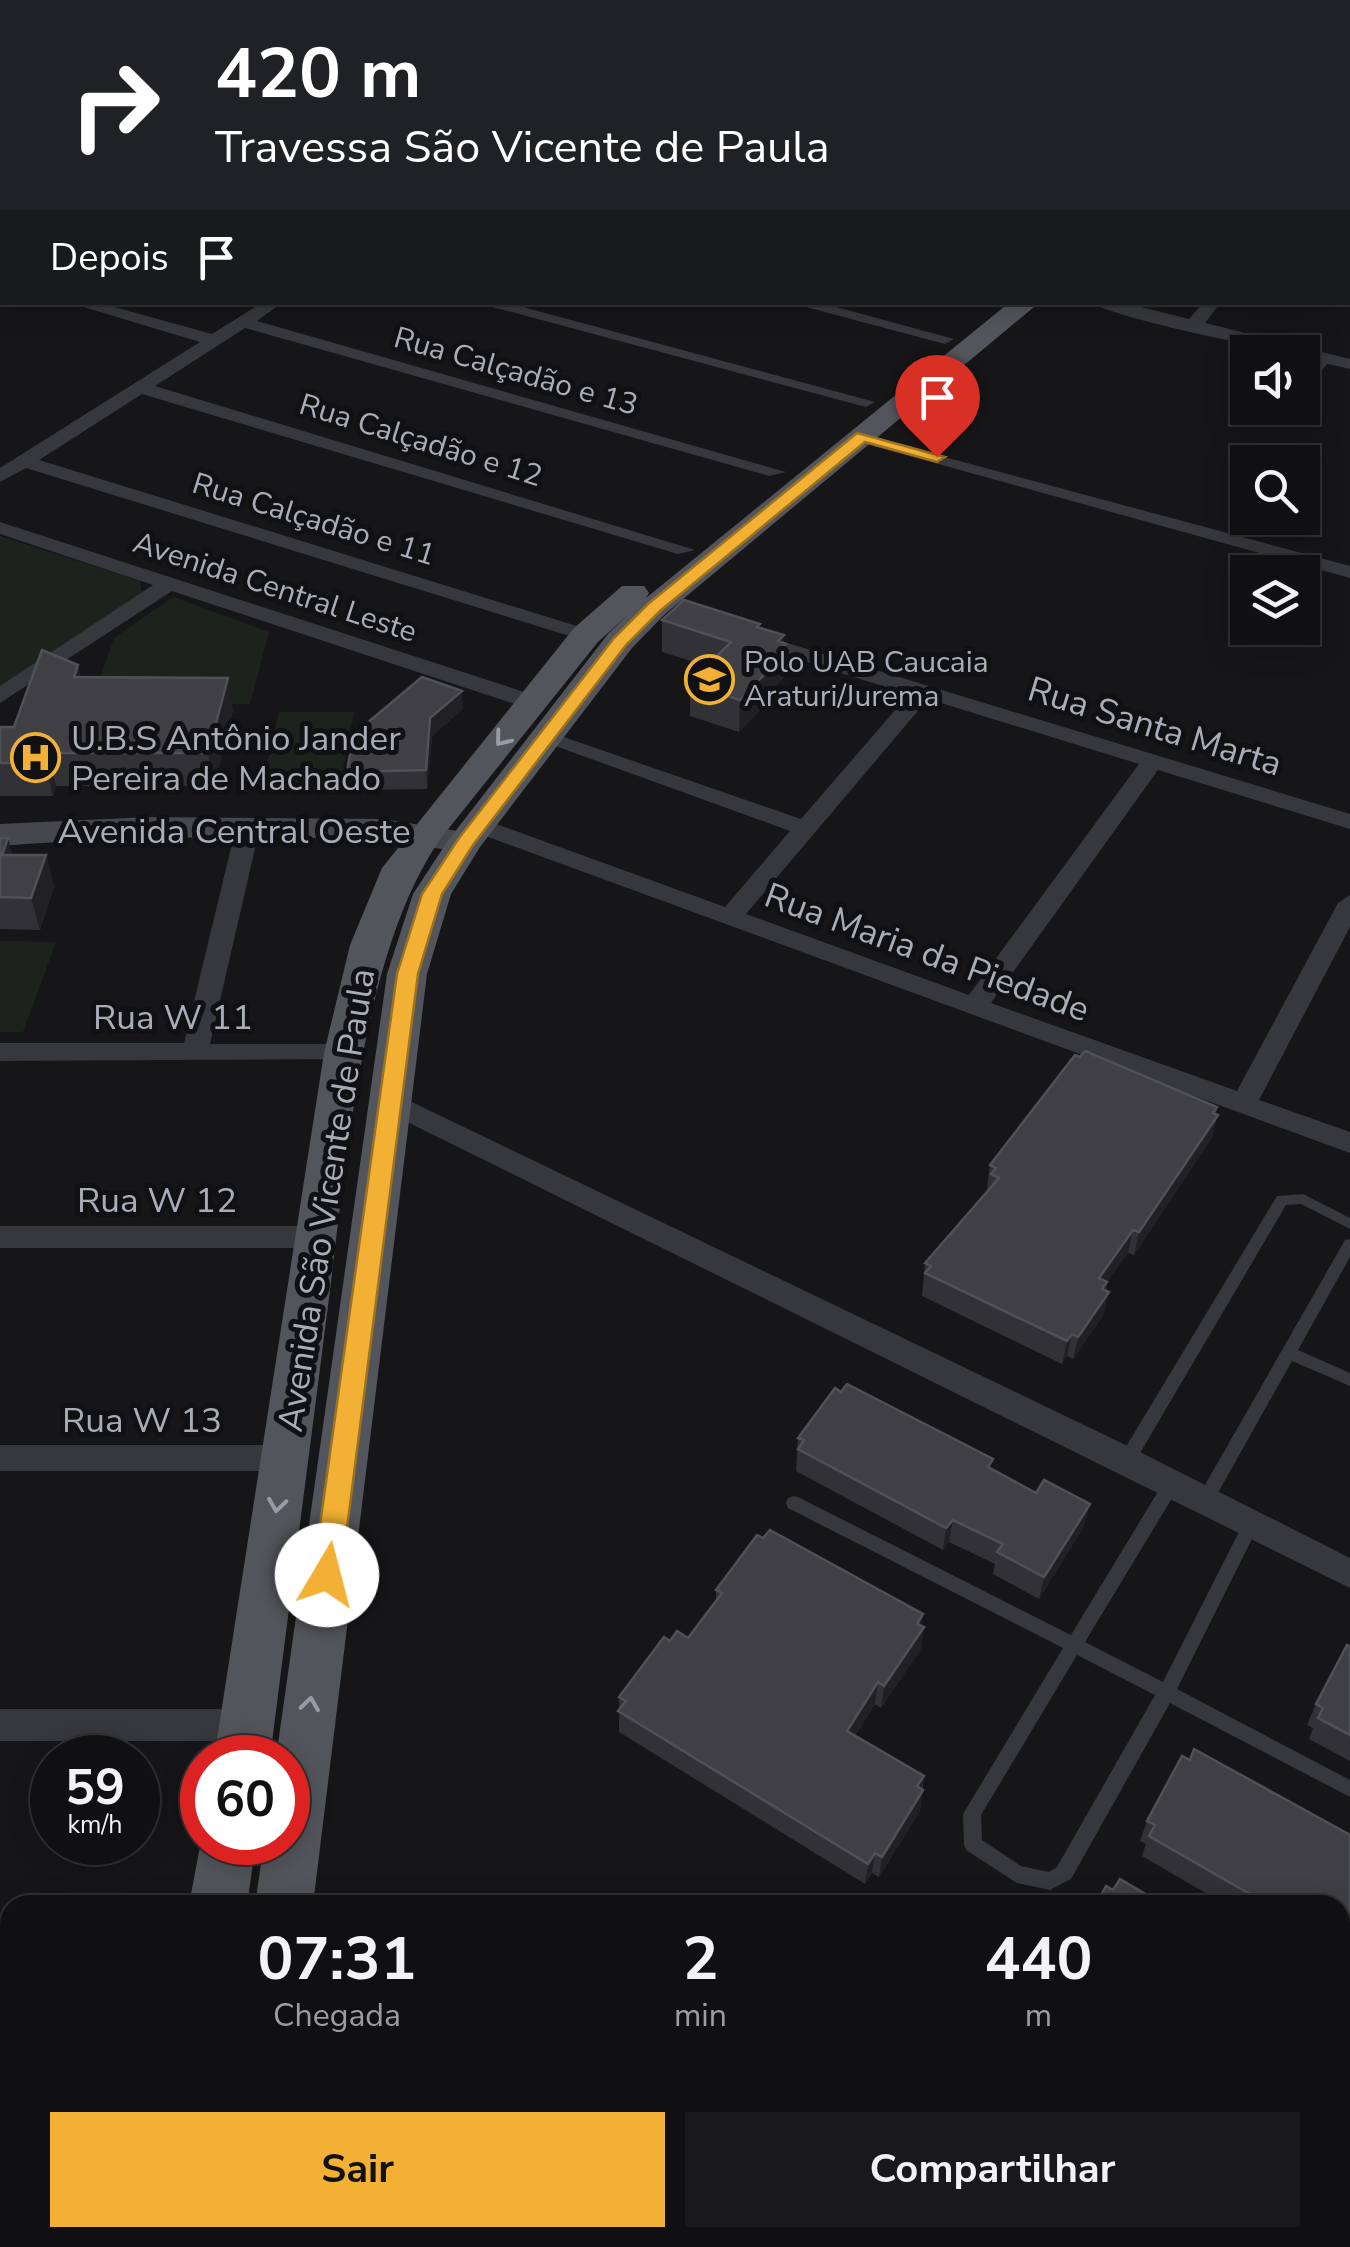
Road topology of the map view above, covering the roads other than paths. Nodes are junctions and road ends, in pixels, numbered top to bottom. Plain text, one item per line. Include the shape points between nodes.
1 (86, 305) edge
2 (270, 305) edge
3 (492, 305) edge
4 (807, 305) edge
5 (986, 305) edge
6 (1023, 305) edge
7 (1110, 305) edge
8 (1211, 305) edge
9 (242, 322) junction
10 (1192, 326) junction
11 (1230, 335) edge
12 (945, 339) junction
13 (213, 340) junction
14 (1320, 356) edge
15 (1328, 358) junction
16 (1349, 363) edge
17 (1320, 367) edge
18 (139, 387) junction
19 (864, 419) junction
20 (24, 461) junction
21 (776, 472) junction
22 (0, 476) edge
23 (0, 528) edge
24 (685, 550) junction
25 (1350, 572) edge
26 (168, 584) junction
27 (734, 632) edge
28 (586, 635) junction
29 (922, 692) junction
30 (0, 696) edge
31 (532, 702) junction
32 (546, 740) junction
33 (1152, 762) junction
34 (1350, 822) edge
35 (248, 827) junction
36 (807, 828) junction
37 (458, 833) junction
38 (0, 835) edge
39 (1350, 904) edge
40 (730, 917) junction
41 (974, 1006) junction
42 (0, 1052) edge
43 (195, 1052) junction
44 (345, 1052) junction
45 (391, 1102) junction
46 (1243, 1105) junction
47 (1350, 1143) edge
48 (1350, 1224) edge
49 (0, 1237) edge
50 (315, 1238) junction
51 (1350, 1244) edge
52 (1289, 1353) junction
53 (1350, 1380) edge
54 (0, 1458) edge
55 (283, 1458) junction
56 (1127, 1460) junction
57 (1170, 1485) junction
58 (1203, 1502) junction
59 (794, 1504) dead end
60 (1251, 1525) junction
61 (1350, 1574) edge
62 (1074, 1648) junction
63 (1168, 1690) junction
64 (0, 1726) edge
65 (245, 1735) edge
66 (180, 1738) edge
67 (1350, 1789) edge
68 (224, 1865) edge
69 (220, 1895) edge
70 (285, 1895) edge

1 - 13 street
2 - 9 street
3 - 19 street
4 - 12 street
5 - 12 main road, Avenida São Vicente de Paula
6 - 19 main road, Avenida São Vicente de Paula
7 - 10 street
8 - 10 street
9 - 13 street
9 - 21 street, Rua Calçadão e 13
10 - 11 street
12 - 19 main road, Avenida São Vicente de Paula
13 - 18 street
14 - 15 street
15 - 16 street
15 - 17 lane
18 - 20 street
18 - 24 street, Rua Calçadão e 12
19 - 21 main road, Avenida São Vicente de Paula
19 - 25 street
19 - 32 main road, Avenida São Vicente de Paula via 666,611 620,641
20 - 22 street
20 - 28 street, Rua Calçadão e 11
21 - 24 main road, Avenida São Vicente de Paula
23 - 26 street, Avenida Central Leste
24 - 28 main road, Avenida São Vicente de Paula
26 - 30 street
26 - 31 street, Avenida Central Leste
27 - 29 street, Rua Santa Marta
28 - 31 main road, Avenida São Vicente de Paula
29 - 33 street, Rua Santa Marta
29 - 36 street
31 -> 37 main road, Avenida São Vicente de Paula
32 - 36 street
32 - 37 main road, Avenida São Vicente de Paula
33 - 34 street, Rua Santa Marta
33 - 41 street
35 - 37 street, Avenida Central Oeste
35 - 38 street, Avenida Central Oeste
35 - 43 street
36 - 40 street
37 - 40 street, Rua Maria da Piedade
37 - 44 main road, Avenida São Vicente de Paula via 385,900
37 - 45 main road, Avenida São Vicente de Paula via 417,934
39 - 46 street
40 - 41 street, Rua Maria da Piedade
41 - 46 street, Rua Maria da Piedade
42 - 43 street, Rua W 11
43 - 44 street, Rua W 11
44 - 50 main road, Avenida São Vicente de Paula
45 - 56 street
70 -> 45 main road, Avenida São Vicente de Paula
46 - 47 street, Rua Maria da Piedade
48 - 56 lane via 1303,1199 1282,1200
49 - 50 street, Rua W 12
50 - 55 main road, Avenida São Vicente de Paula
51 - 52 lane
52 - 53 lane
52 - 58 lane
54 - 55 street, Rua W 13
55 -> 65 main road, Avenida São Vicente de Paula
56 - 57 street
57 - 58 street
57 - 62 lane
58 - 60 street
59 - 62 lane
60 - 61 street
60 - 63 lane
62 - 63 lane
62 - 63 lane via 972,1814 973,1844 1017,1874 1050,1882 1064,1873
63 - 67 lane
64 - 66 street
68 - 69 main road

